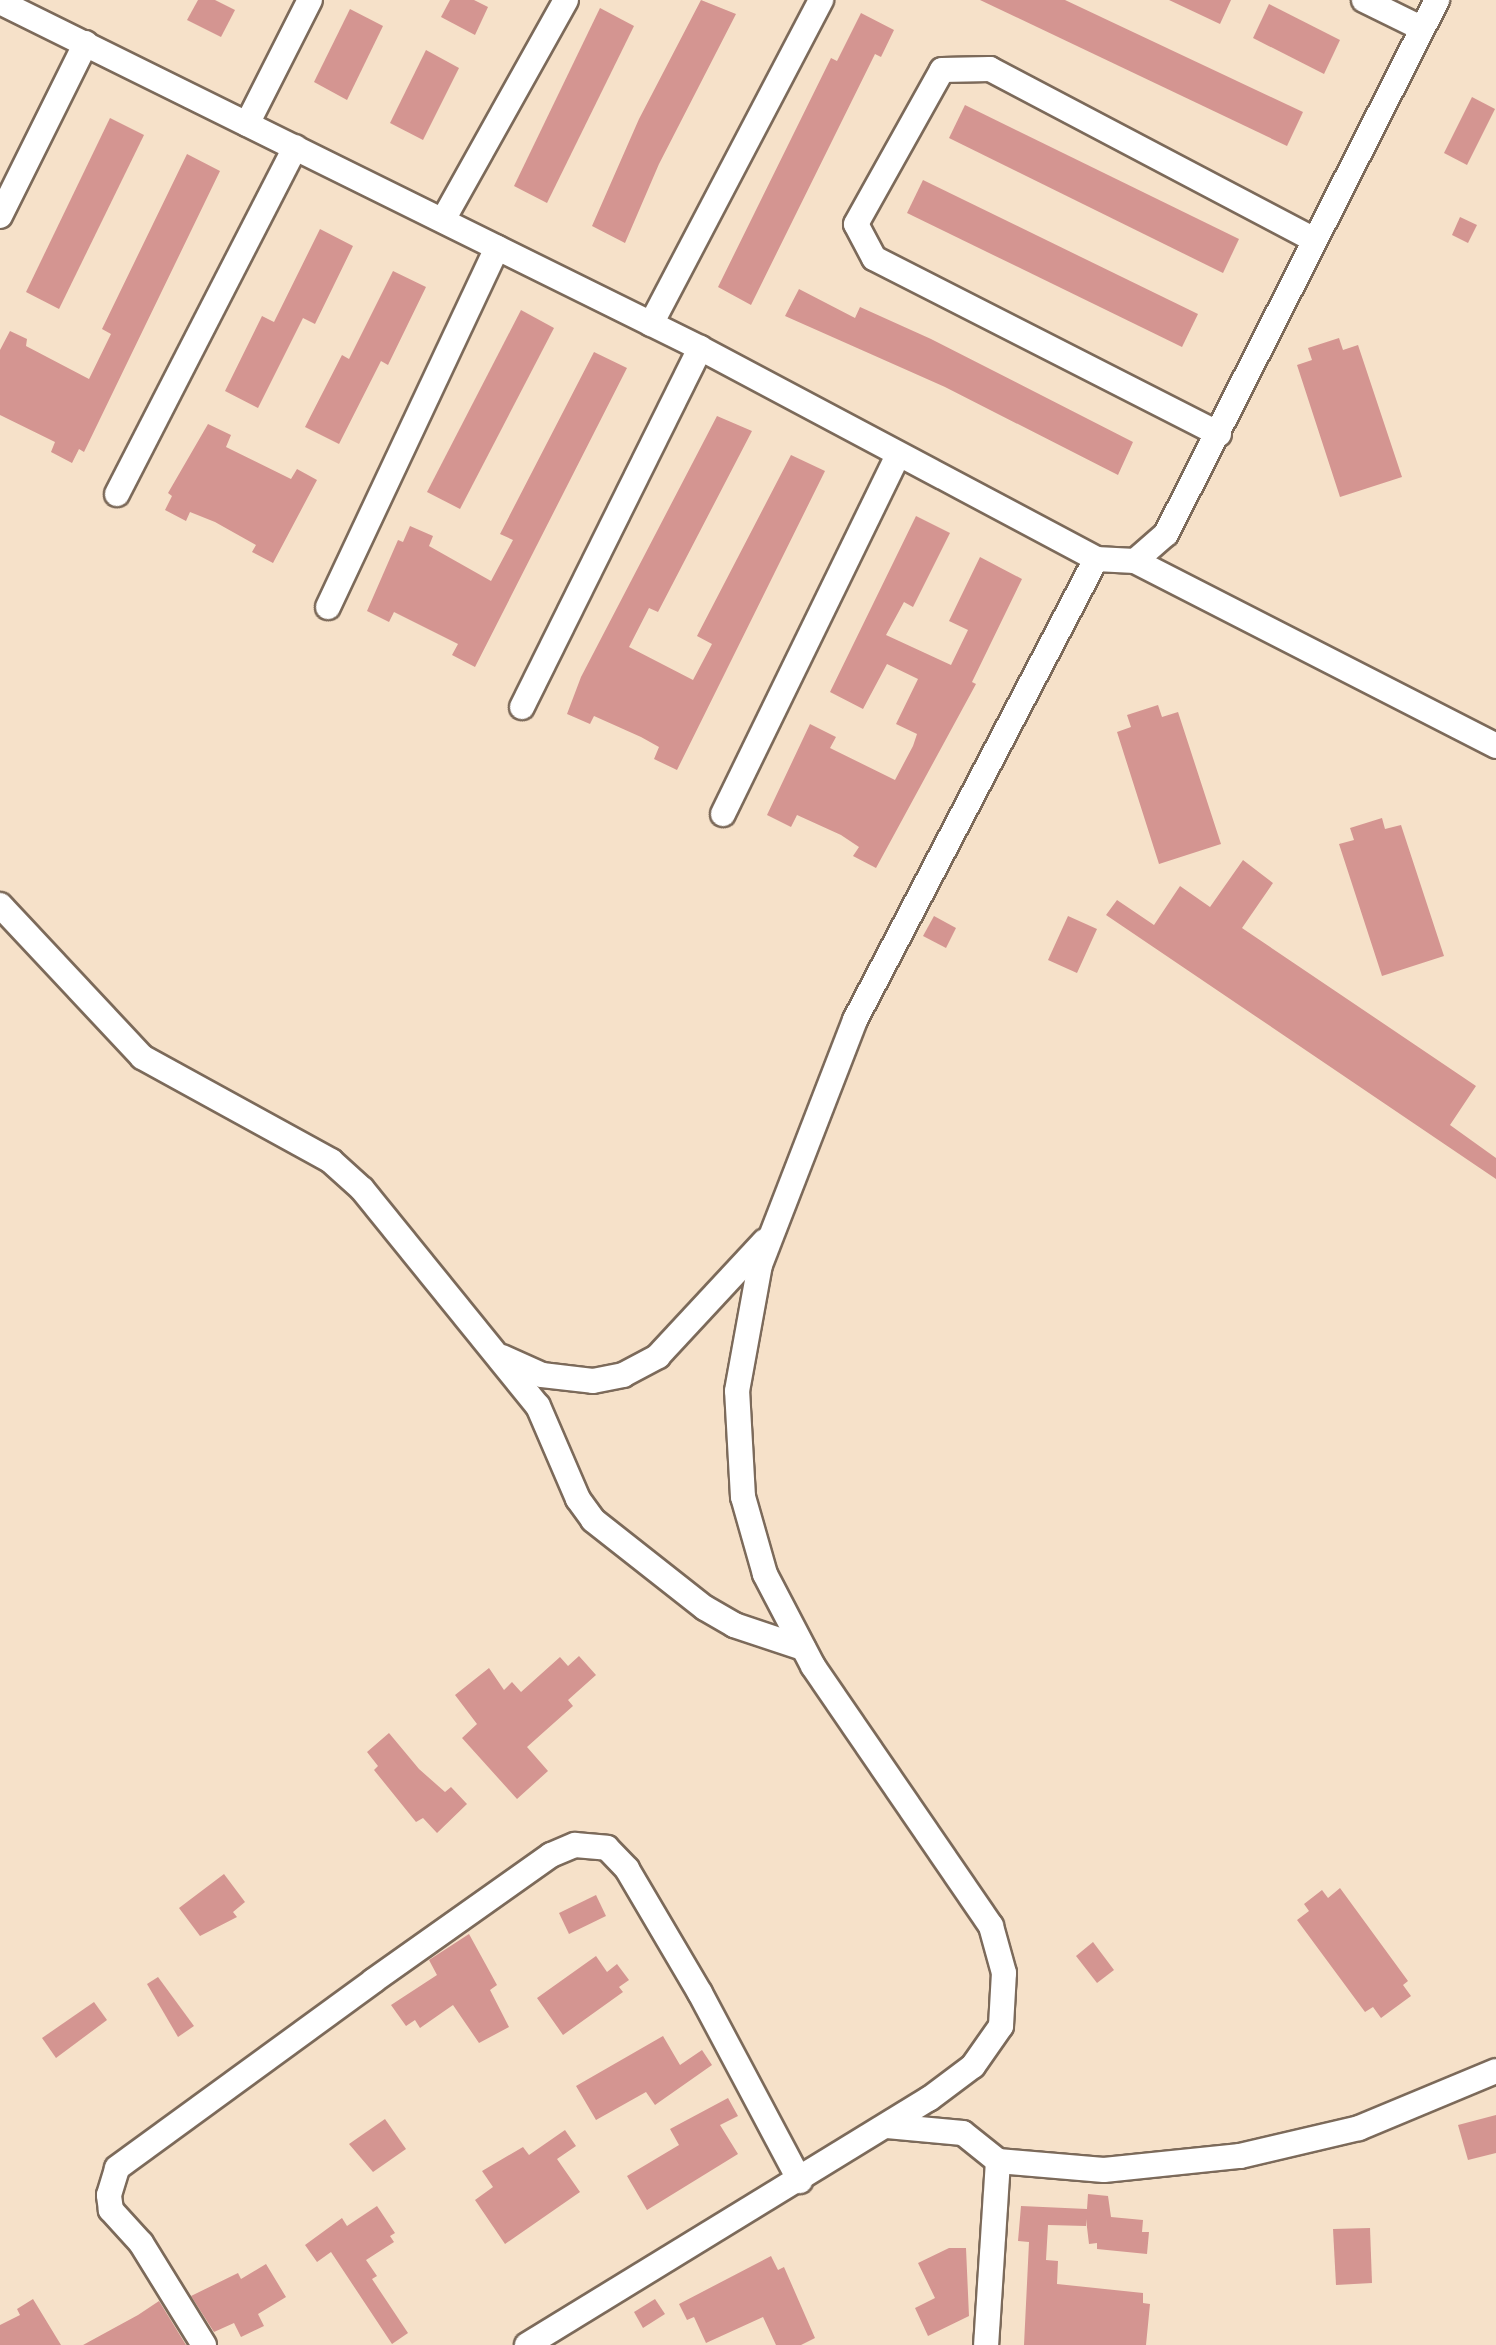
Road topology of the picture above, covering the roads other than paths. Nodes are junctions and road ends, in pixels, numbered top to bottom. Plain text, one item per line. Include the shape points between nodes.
1 (310, 0) edge
2 (566, 0) edge
3 (821, 0) edge
4 (1364, 0) edge
5 (1437, 0) edge
6 (0, 2) edge
7 (39, 9) edge
8 (1421, 28) junction
9 (86, 43) junction
10 (247, 124) junction
11 (295, 147) junction
12 (0, 216) edge
13 (443, 220) junction
14 (1313, 239) junction
15 (497, 248) junction
16 (651, 324) junction
17 (700, 348) junction
18 (1219, 434) junction
19 (898, 455) junction
20 (117, 494) dead end
21 (1096, 559) junction
22 (1135, 561) junction
23 (328, 607) dead end
24 (522, 707) dead end
25 (1496, 746) edge
26 (723, 814) dead end
27 (0, 905) edge
28 (769, 1238) junction
29 (496, 1355) junction
30 (803, 1648) junction
31 (1496, 2071) edge
32 (887, 2126) junction
33 (998, 2161) junction
34 (800, 2181) junction
35 (204, 2345) edge
36 (527, 2345) edge
37 (986, 2345) edge

1 - 10 street
2 - 13 street
3 - 16 street
4 - 8 street
5 - 8 street
6 - 7 street
7 - 9 street
8 - 14 street
9 - 10 street
9 - 12 street
10 - 11 street
11 - 13 street
11 - 20 street
13 - 15 street
14 - 18 street
14 - 18 street via 990,69 942,70 856,224 874,258
15 - 16 street
15 - 23 street
16 - 17 street
17 - 19 street
17 - 24 street
18 - 22 street via 1166,534
19 - 21 street
19 - 26 street
21 - 22 street
21 - 28 street via 898,928 855,1020
22 - 25 street
27 - 29 street via 142,1057 345,1173
28 - 29 street via 658,1356 623,1375 593,1381 542,1375
28 - 30 street via 742,1352 738,1468 765,1574
29 - 30 street via 543,1414 578,1499 593,1520 705,1608 734,1625
30 - 32 street via 974,1898 991,1926 1004,1973 1001,2026 990,2045 973,2066
31 - 33 street via 1359,2128 1240,2156 1104,2170
32 - 33 street via 963,2133
32 - 34 street
33 - 37 street
34 - 35 street via 627,1869 607,1848 575,1845 551,1855 117,2168 109,2195 111,2210 141,2243
34 - 36 street

